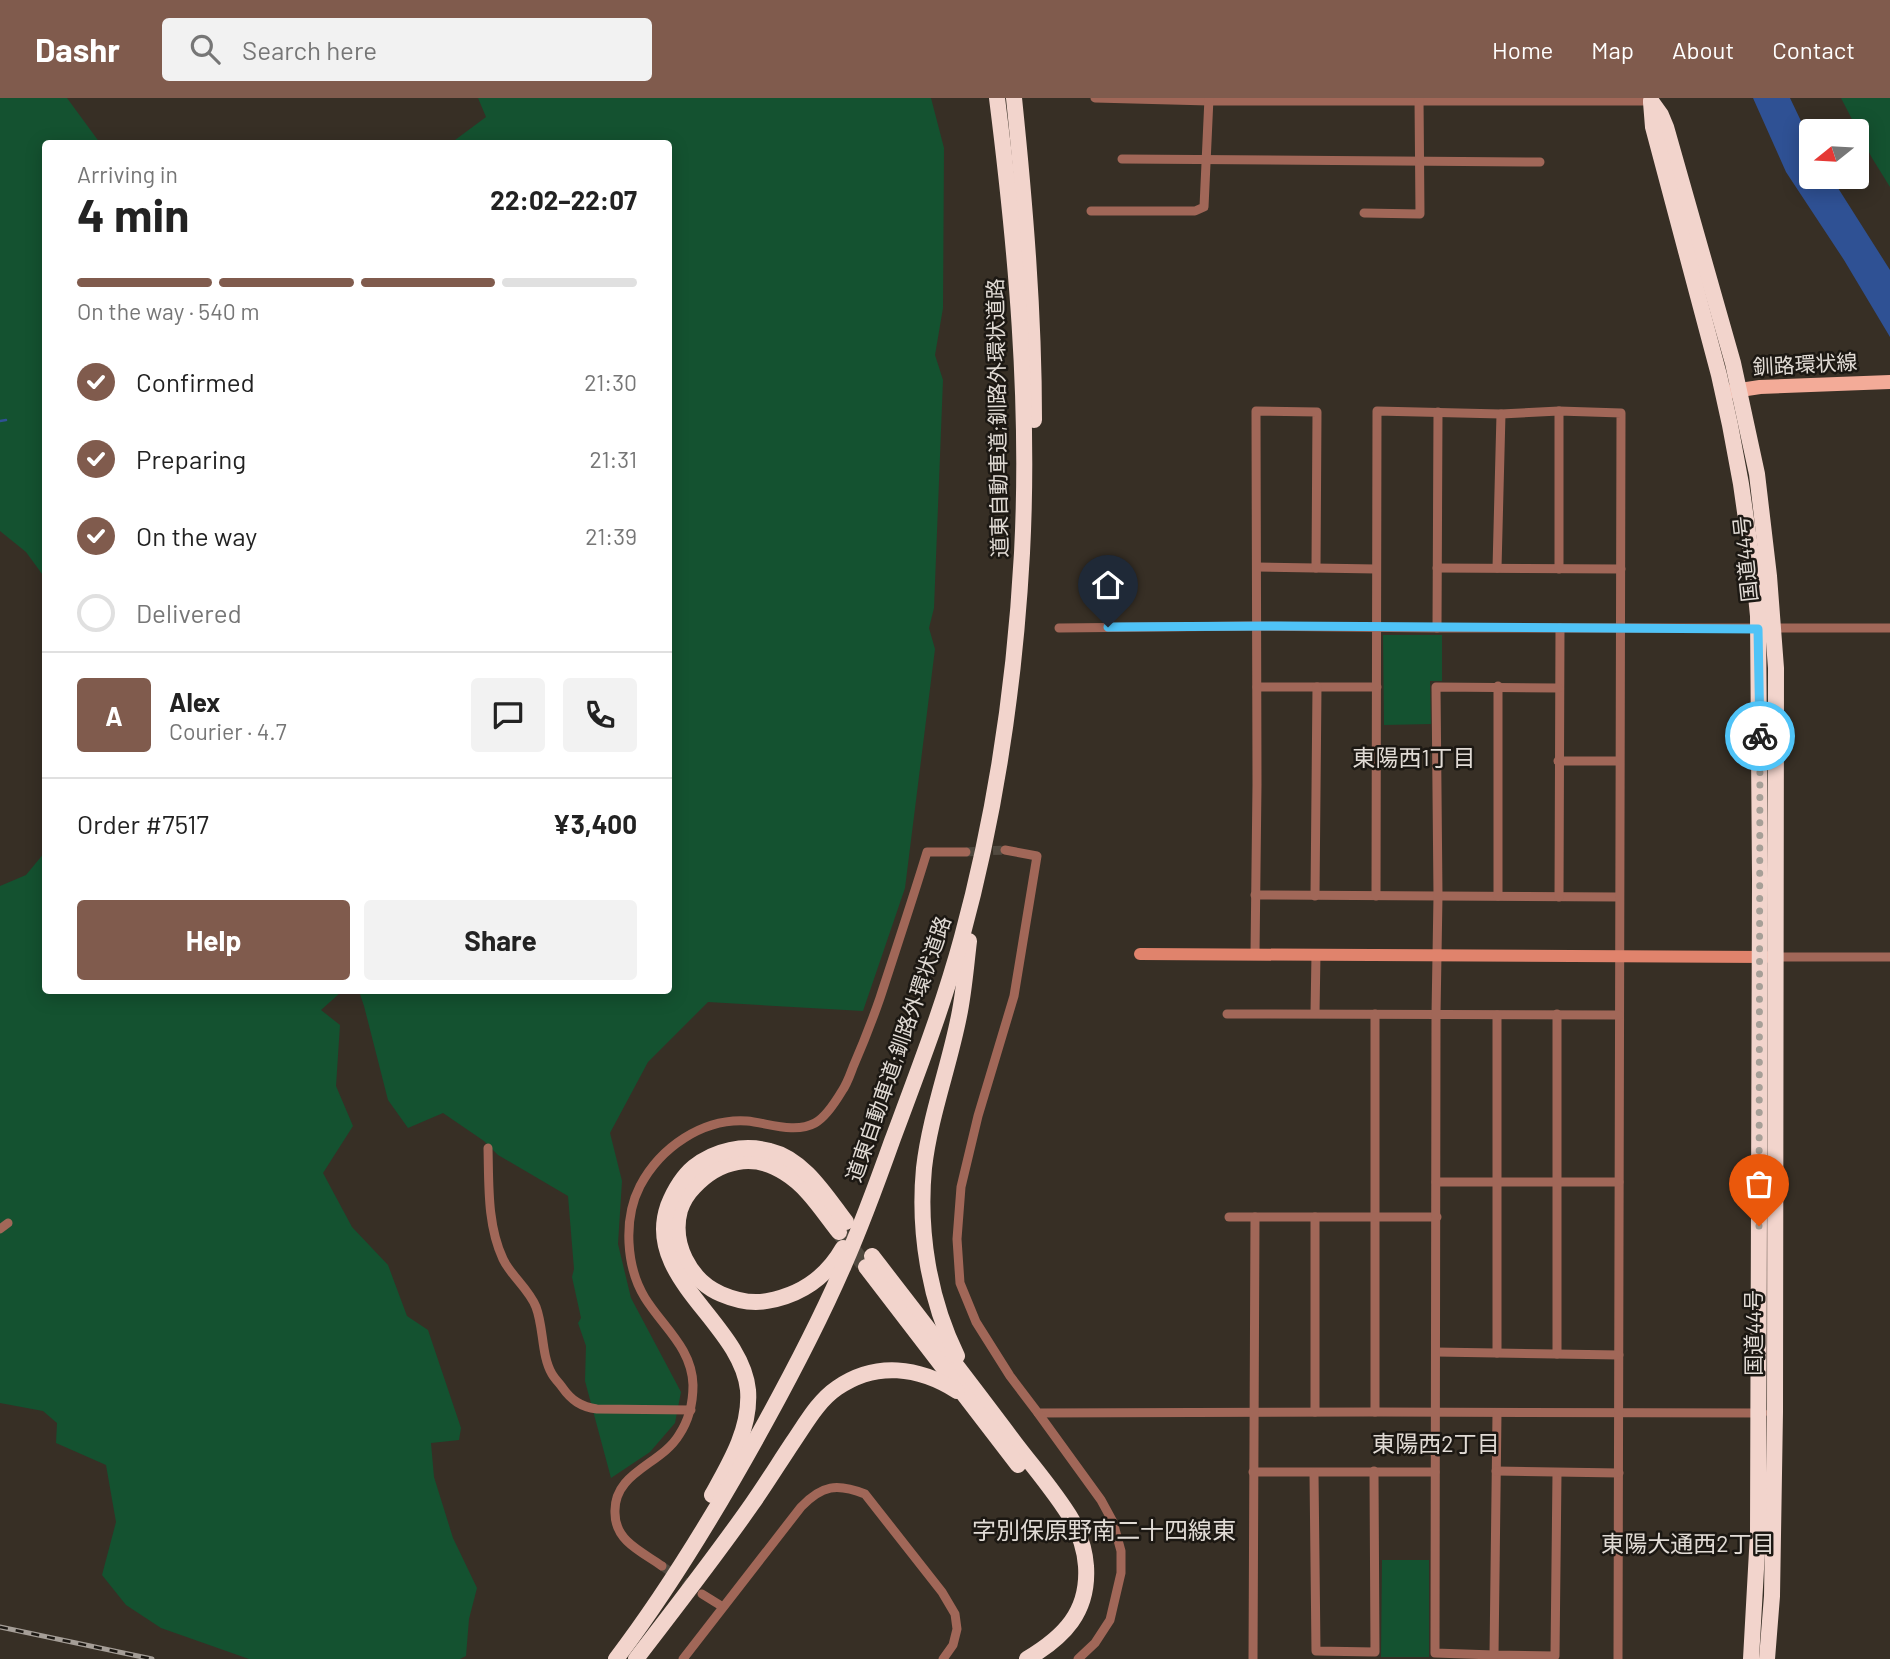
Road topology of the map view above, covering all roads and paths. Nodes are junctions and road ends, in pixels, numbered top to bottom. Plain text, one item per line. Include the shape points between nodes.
1 (997, 98) edge
2 (1014, 98) edge
3 (1095, 98) edge
4 (1209, 99) edge
5 (1419, 99) edge
6 (1650, 99) edge
7 (1122, 159) dead end
8 (1205, 159) junction
9 (1420, 160) junction
10 (1540, 162) dead end
11 (1091, 211) dead end
12 (1364, 213) dead end
13 (1890, 382) edge
14 (1731, 391) junction
15 (1559, 411) junction
16 (1438, 412) junction
17 (1501, 414) junction
18 (1256, 567) junction
19 (1316, 568) junction
20 (1437, 568) junction
21 (1497, 568) junction
22 (1376, 569) junction
23 (1559, 569) junction
24 (1621, 569) junction
25 (1256, 626) junction
26 (1376, 627) junction
27 (1620, 627) junction
28 (1059, 628) dead end
29 (1437, 628) junction
30 (1560, 628) junction
31 (1890, 628) edge
32 (1766, 629) junction
33 (1498, 686) junction
34 (1257, 687) junction
35 (1317, 687) junction
36 (1377, 687) junction
37 (1558, 688) junction
38 (1558, 761) junction
39 (1619, 761) junction
40 (1005, 850) tunnel mouth
41 (966, 852) tunnel mouth
42 (1255, 895) junction
43 (1315, 896) junction
44 (1376, 896) junction
45 (1438, 896) junction
46 (1498, 896) junction
47 (1559, 897) junction
48 (1619, 897) junction
49 (969, 942) junction
50 (1140, 954) dead end
51 (1255, 954) junction
52 (1316, 954) junction
53 (1437, 955) junction
54 (1619, 956) junction
55 (1767, 957) junction
56 (1890, 957) edge
57 (1315, 1013) junction
58 (1227, 1014) dead end
59 (1375, 1014) junction
60 (1436, 1014) junction
61 (1557, 1014) junction
62 (1497, 1015) junction
63 (1619, 1016) junction
64 (488, 1148) dead end
65 (1436, 1181) junction
66 (1556, 1182) junction
67 (1619, 1182) junction
68 (1497, 1183) junction
69 (871, 1199) junction
70 (1315, 1216) junction
71 (1229, 1217) dead end
72 (1255, 1217) junction
73 (1376, 1217) junction
74 (1437, 1217) junction
75 (863, 1253) junction
76 (1436, 1352) junction
77 (1497, 1353) junction
78 (1557, 1354) junction
79 (1619, 1355) junction
80 (968, 1390) junction
81 (691, 1410) junction
82 (1253, 1412) junction
83 (1315, 1412) junction
84 (1375, 1412) junction
85 (1435, 1412) junction
86 (1775, 1412) junction
87 (1038, 1413) junction
88 (1497, 1413) junction
89 (1618, 1413) junction
90 (1758, 1413) junction
91 (1374, 1471) junction
92 (1496, 1471) junction
93 (1254, 1472) junction
94 (1314, 1472) junction
95 (1435, 1472) junction
96 (1557, 1472) junction
97 (1619, 1473) junction
98 (662, 1566) tunnel mouth
99 (702, 1594) tunnel mouth
100 (723, 1607) junction
101 (641, 1626) junction
102 (1494, 1655) junction
103 (616, 1659) edge
104 (628, 1659) edge
105 (636, 1659) edge
106 (683, 1659) edge
107 (943, 1659) edge
108 (1012, 1659) edge
109 (1027, 1659) edge
110 (1078, 1659) edge
111 (1253, 1659) edge
112 (1618, 1659) edge
113 (1751, 1659) edge
114 (1767, 1659) edge

1 - 69 highway, 道東自動車道;釧路外環状道路 via 1017,269 1023,390 1023,550 1009,700 981,861 961,941
2 - 49 highway, 道東自動車道;釧路外環状道路 via 1032,306 1032,548 1005,780
3 - 4 street
4 - 5 street
4 - 8 street
5 - 6 street
5 - 9 street
6 - 14 highway, 国道44号 via 1666,127 1717,303
7 - 8 street
8 - 9 street
8 - 11 street via 1204,207 1195,211
9 - 10 street
9 - 12 street via 1420,214
13 - 14 main road, 釧路環状線
14 - 32 highway, 国道44号 via 1757,474
15 - 17 street
15 - 23 street
15 - 24 street via 1622,412
16 - 17 street
16 - 20 street
16 - 22 street via 1377,411
17 - 21 street
18 - 19 street
18 - 19 street via 1256,411 1317,412
18 - 25 street
19 - 22 street
20 - 21 street
20 - 29 street
21 - 23 street
22 - 26 street
23 - 24 street
24 - 27 street
25 - 26 street
25 - 28 street
25 - 34 street
26 - 29 street
26 - 36 street
27 - 30 street
27 - 32 street
27 - 39 street
29 - 30 street
30 - 37 street
31 - 32 street
32 - 55 highway, 国道44号 via 1760,690
33 - 37 street
33 - 45 street via 1436,687
33 - 46 street
34 - 35 street
34 - 42 street
35 - 36 street
35 - 43 street
36 - 44 street
37 - 38 street
38 - 39 street
38 - 47 street
39 - 48 street
40 - 87 street via 1037,856 1014,996 961,1187 957,1239 960,1283 976,1322
41 - 81 street via 927,852 868,1032 843,1090 828,1111 815,1123 798,1128 745,1121 696,1131 674,1144 638,1188 629,1217 634,1270 644,1297 682,1346 693,1383
42 - 43 street
42 - 51 street
43 - 44 street
44 - 45 street
45 - 46 street
45 - 53 street
46 - 47 street
47 - 48 street
48 - 54 street
49 - 75 highway, 道東自動車道;釧路外環状道路
49 - 80 highway via 923,1193 926,1250 936,1299
50 - 51 street
51 - 52 street
52 - 53 street
52 - 57 street
53 - 54 street
53 - 60 street
54 - 55 street
54 - 63 street
55 - 56 street
55 - 86 highway, 国道44号
55 - 90 highway, 国道44号
57 - 58 street
57 - 59 street
59 - 60 street
59 - 73 street
60 - 62 street
60 - 65 street
61 - 62 street
61 - 63 street
61 - 66 street
62 - 68 street
63 - 67 street
64 - 81 street via 491,1221 497,1245 536,1306 551,1373 569,1397 597,1409
65 - 68 street
65 - 74 street
66 - 67 street
66 - 68 street
66 - 78 street
67 - 79 street
68 - 77 street
69 - 75 highway, 道東自動車道;釧路外環状道路
69 - 101 highway via 824,1274 794,1295 759,1303 709,1289 686,1262 678,1227 688,1194 710,1172 746,1160 788,1174 843,1227 819,1187 796,1163 761,1148 731,1150 704,1160 673,1195 665,1227 673,1266 734,1348 748,1389 748,1407 731,1461
70 - 72 street
70 - 73 street
70 - 83 street
71 - 72 street
72 - 82 street
73 - 74 street
73 - 84 street
74 - 76 street
75 - 80 highway
75 - 101 highway, 道東自動車道;釧路外環状道路 via 816,1326 680,1568
75 - 104 highway, 道東自動車道;釧路外環状道路 via 759,1451
76 - 77 street
76 - 85 street
77 - 78 street
78 - 79 street
79 - 89 street
80 - 105 highway via 926,1374 887,1369 838,1388 807,1422
80 - 108 highway via 1064,1525 1080,1566 1075,1602 1067,1617 1048,1639
80 - 109 highway via 1072,1521 1082,1546 1085,1587 1073,1621 1052,1644
81 - 98 street via 679,1436 621,1486 615,1503 617,1527 627,1541
82 - 83 street
82 - 87 street
82 - 93 street
83 - 84 street
84 - 85 street
85 - 88 street
85 - 95 street
86 - 90 street
86 - 114 highway, 国道44号
87 - 110 street via 1101,1500 1121,1550 1121,1573 1110,1620
88 - 89 street
88 - 92 street
89 - 90 street
89 - 97 street
90 - 113 highway, 国道44号
91 - 94 street
91 - 94 street via 1375,1652 1315,1651
91 - 95 street
92 - 96 street
92 - 102 street
93 - 94 street
93 - 111 street
95 - 102 street via 1435,1653
96 - 97 street
96 - 102 street via 1555,1656
97 - 112 street
99 - 100 street
100 - 106 street
100 - 107 street via 813,1495 837,1487 852,1489 865,1494 955,1614 953,1646
101 - 103 highway, 道東自動車道;釧路外環状道路

